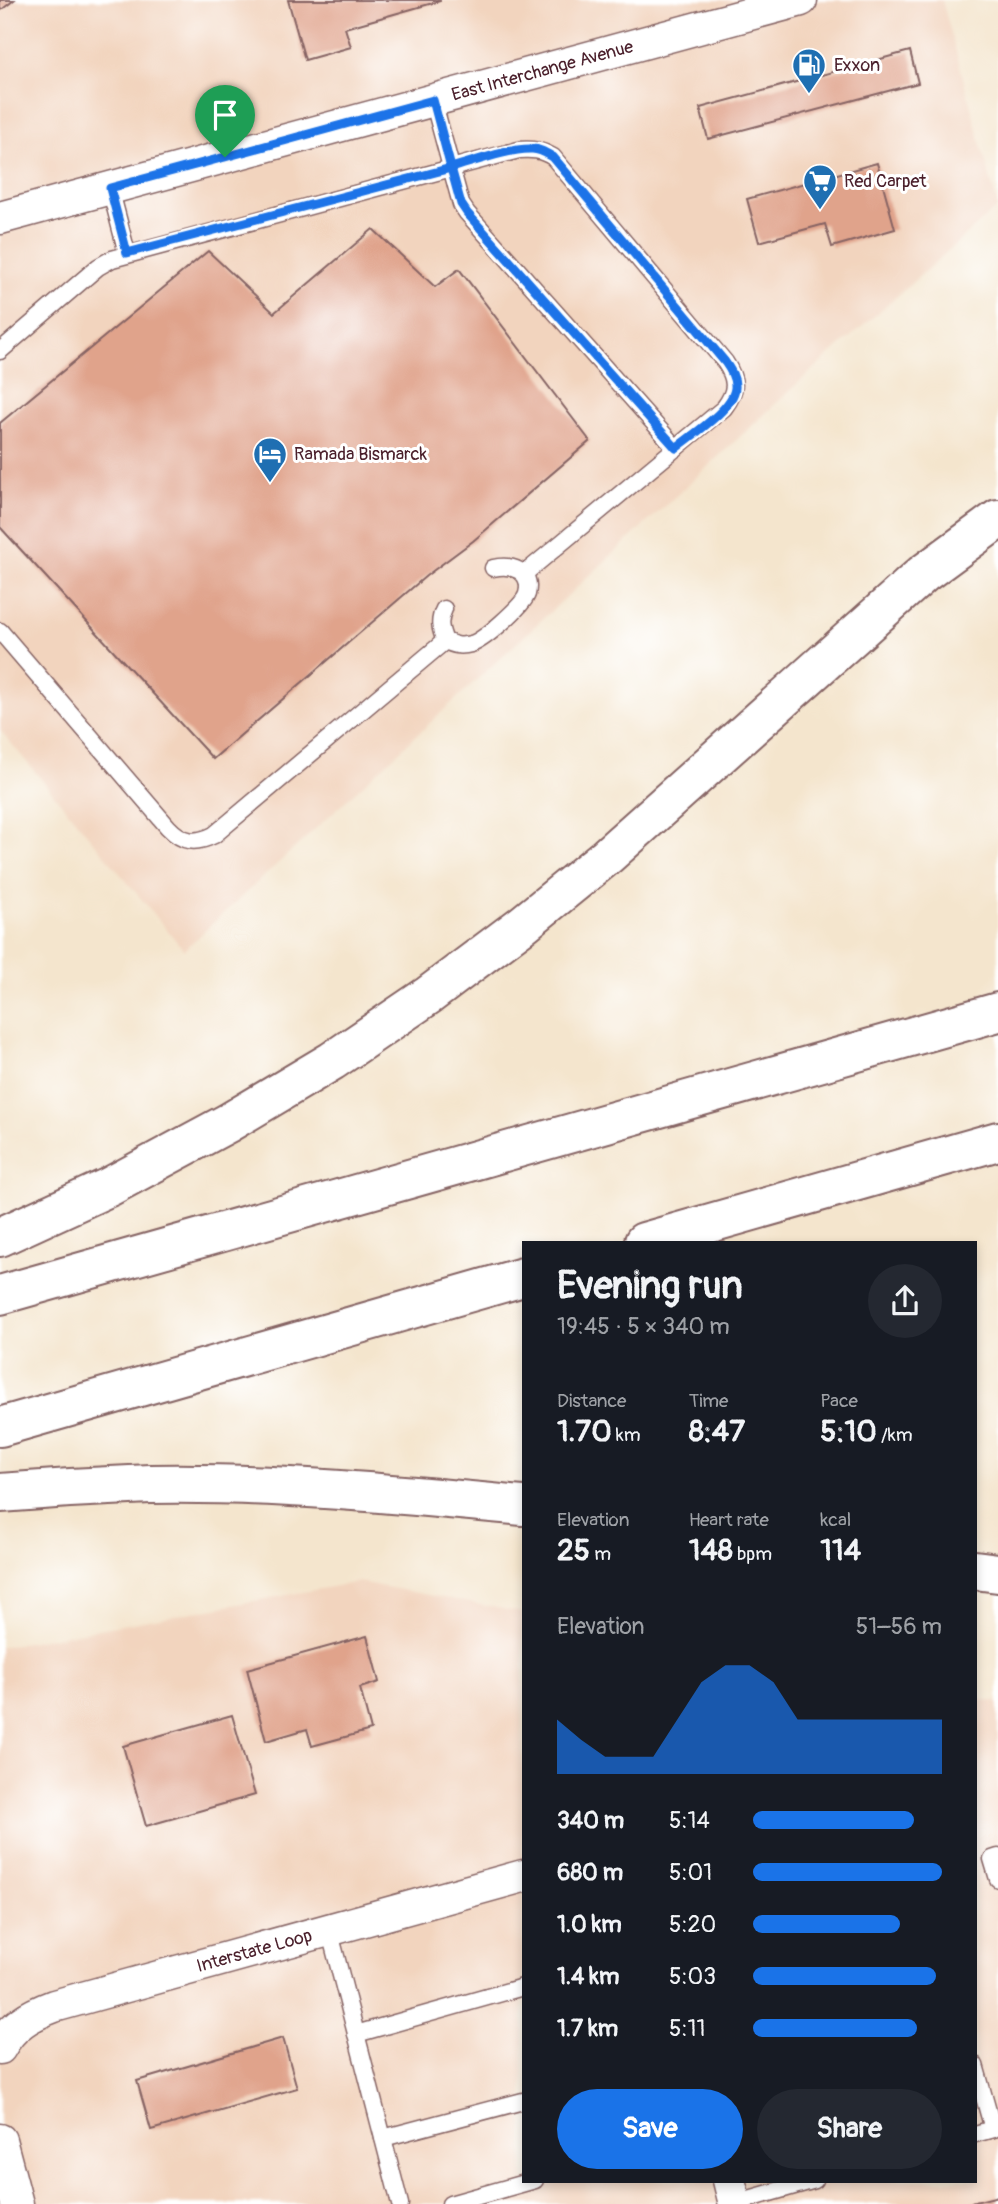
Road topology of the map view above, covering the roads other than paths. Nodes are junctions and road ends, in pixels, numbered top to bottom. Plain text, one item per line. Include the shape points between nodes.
1 (802, 0) edge
2 (433, 100) junction
3 (451, 168) junction
4 (110, 188) junction
5 (0, 218) edge
6 (127, 253) junction
7 (0, 351) edge
8 (676, 448) junction
9 (998, 519) edge
10 (493, 568) dead end
11 (524, 574) junction
12 (444, 610) dead end
13 (0, 631) edge
14 (444, 641) junction
15 (998, 1012) edge
16 (998, 1141) edge
17 (0, 1237) edge
18 (648, 1241) edge
19 (522, 1277) edge
20 (0, 1295) edge
21 (0, 1427) edge
22 (0, 1493) edge
23 (522, 1506) edge
24 (977, 1570) edge
25 (998, 1573) edge
26 (998, 1857) edge
27 (522, 1876) edge
28 (998, 1879) edge
29 (330, 1929) junction
30 (522, 1987) edge
31 (4, 2031) edge
32 (356, 2034) junction
33 (977, 2072) edge
34 (522, 2101) edge
35 (977, 2133) edge
36 (383, 2138) junction
37 (0, 2140) edge
38 (524, 2183) edge
39 (730, 2183) edge
40 (805, 2183) edge
41 (17, 2204) edge
42 (400, 2204) edge
43 (450, 2204) edge
44 (735, 2204) edge

1 - 2 street, East Interchange Avenue
2 - 3 lane
2 - 4 street, East Interchange Avenue
3 - 6 lane
3 - 8 lane via 467,213
3 - 8 lane via 519,150 543,151 553,157 725,362 736,386 732,397
4 - 5 street, East Interchange Avenue
4 - 6 lane
6 - 7 lane via 98,267
8 - 11 lane
9 - 17 highway via 923,574 607,856 429,995 332,1061 228,1123 110,1187
10 - 11 lane via 506,565
11 - 14 lane via 526,595 521,604 477,642 456,646
12 - 14 lane via 439,619
13 - 14 lane via 177,837 191,842 214,835
15 - 20 highway
16 - 18 highway
19 - 21 highway
22 - 23 highway via 150,1484 232,1485 324,1488
24 - 25 highway
26 - 28 lane via 992,1859
27 - 29 street, Interstate Loop
29 - 31 street, Interstate Loop via 54,2006
29 - 32 lane
30 - 32 lane
32 - 36 lane
33 - 35 lane via 993,2129
34 - 36 lane
36 - 42 lane
37 - 41 street
38 - 43 lane
39 - 44 street
40 - 44 lane

